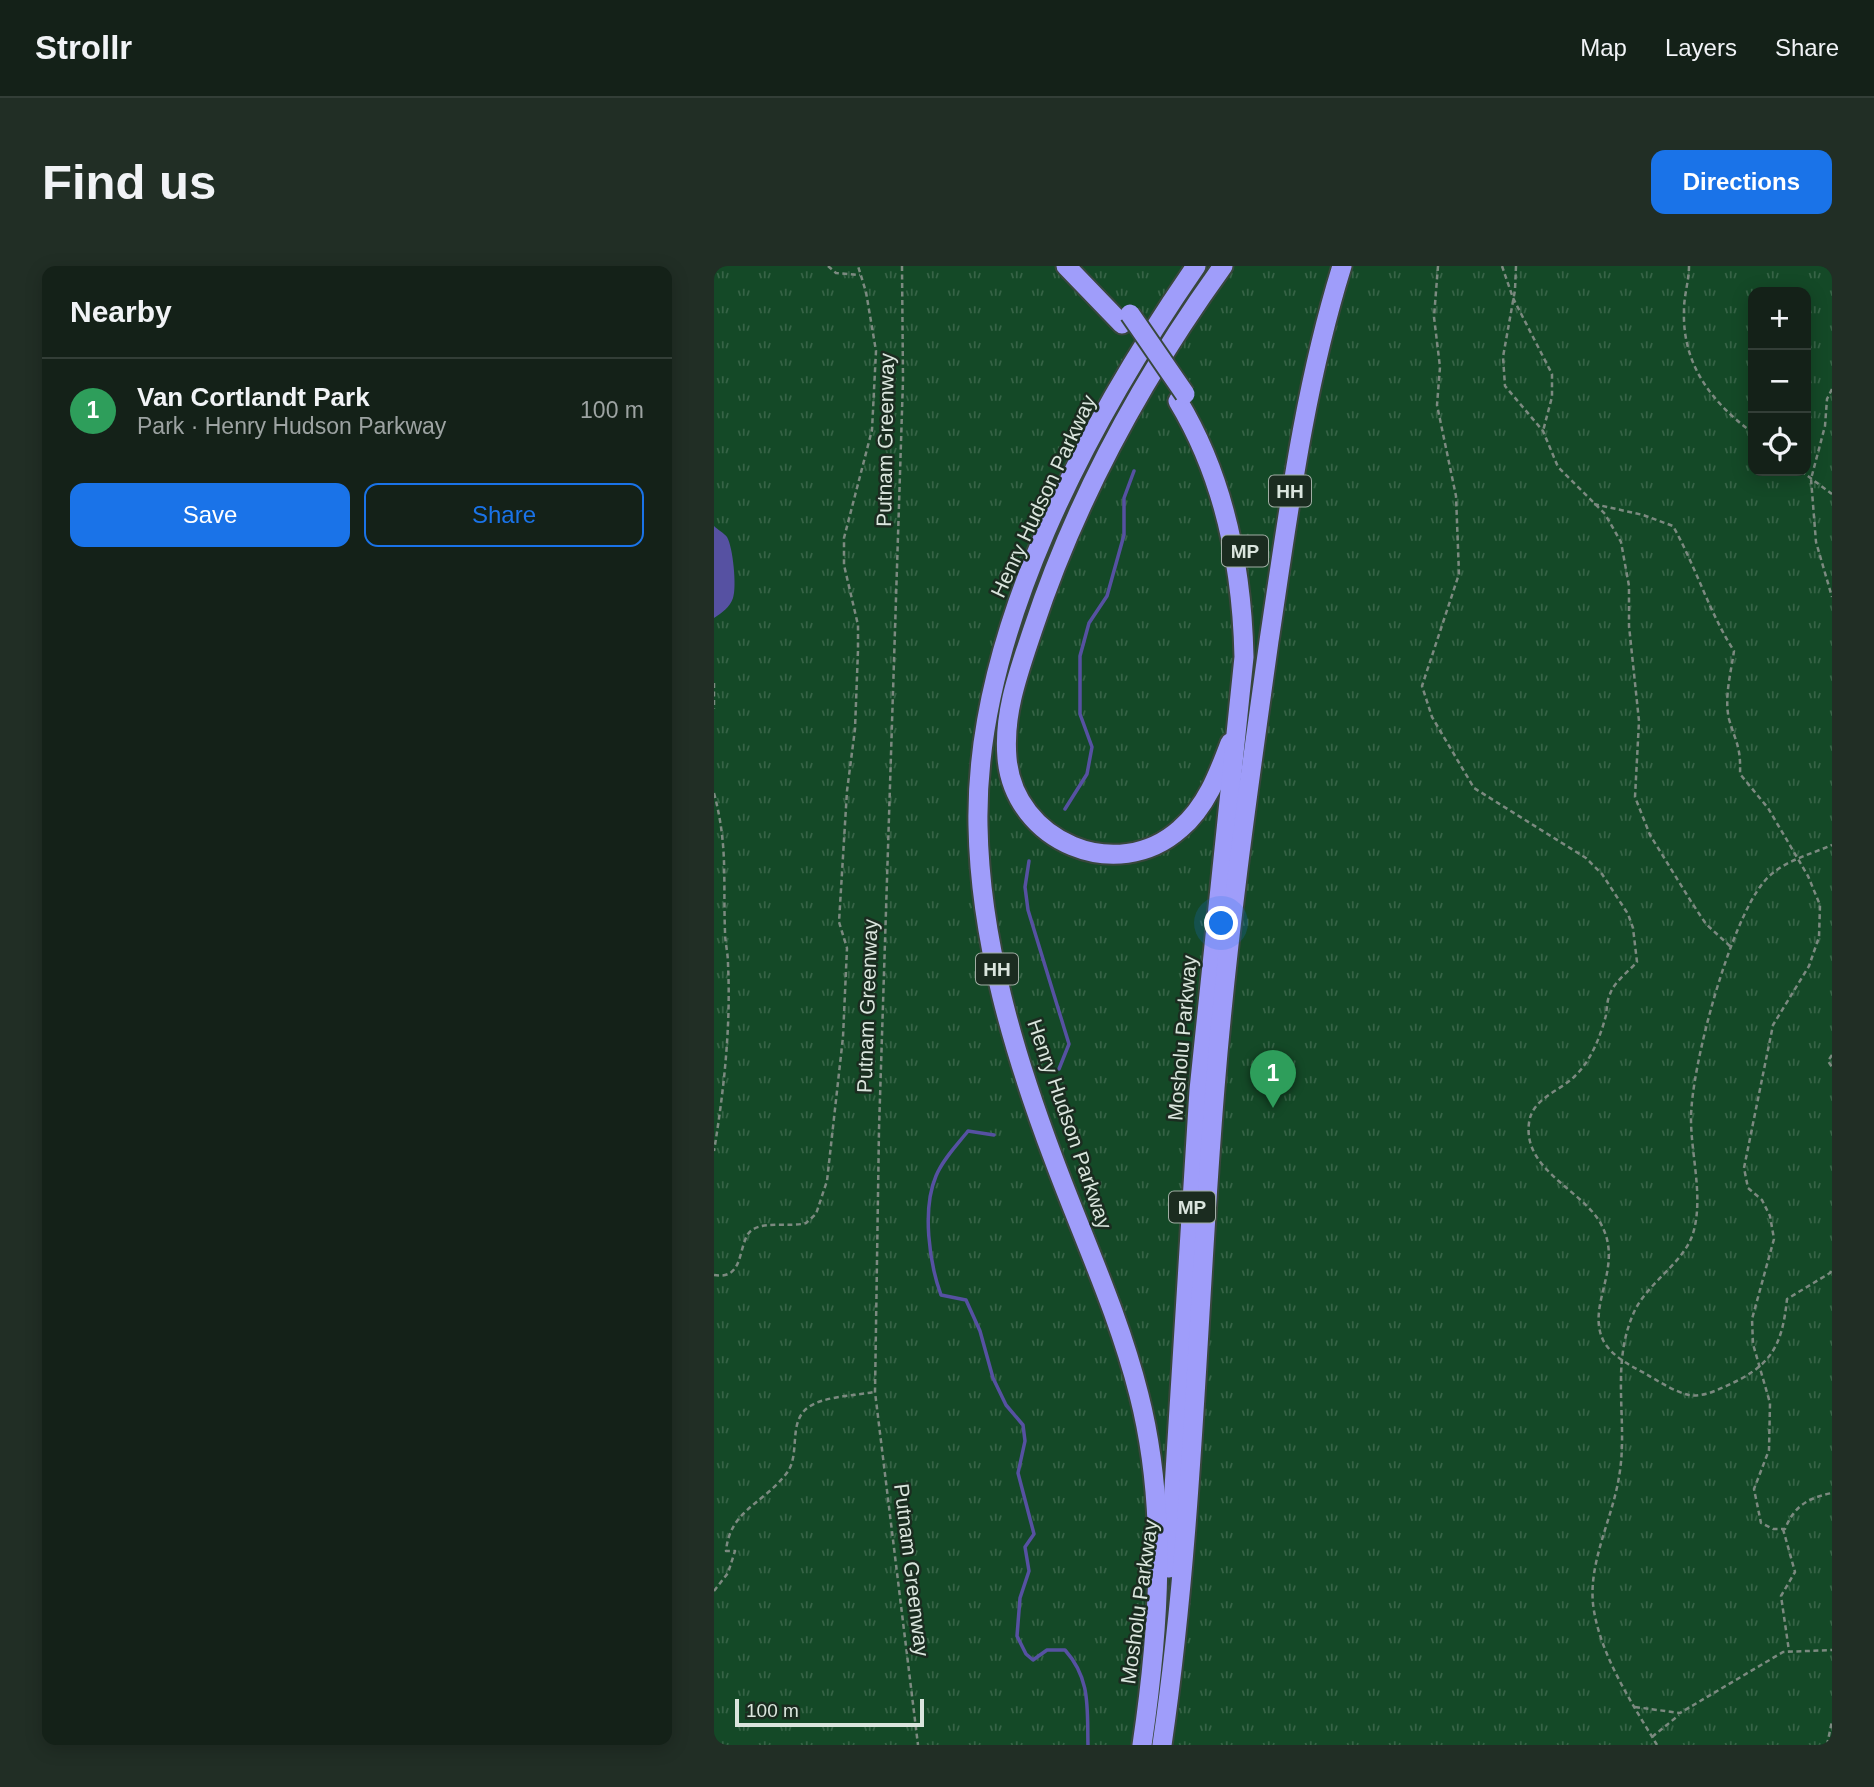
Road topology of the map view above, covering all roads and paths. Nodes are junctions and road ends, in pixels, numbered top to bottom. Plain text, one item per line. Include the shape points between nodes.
1 (828, 266) edge
2 (858, 266) edge
3 (902, 266) edge
4 (1066, 266) edge
5 (1083, 266) edge
6 (1196, 266) edge
7 (1223, 266) edge
8 (1342, 266) edge
9 (1438, 266) edge
10 (1502, 266) edge
11 (1516, 266) edge
12 (1689, 266) edge
13 (860, 275) junction
14 (1513, 298) junction
15 (1126, 319) junction
16 (1832, 389) edge
17 (1748, 429) edge
18 (1543, 431) junction
19 (1807, 476) edge
20 (1811, 479) junction
21 (1832, 494) edge
22 (1594, 504) junction
23 (1832, 597) edge
24 (714, 683) edge
25 (714, 709) edge
26 (1249, 718) junction
27 (714, 793) edge
28 (1832, 845) edge
29 (1797, 859) junction
30 (1732, 948) junction
31 (1832, 1055) edge
32 (1832, 1067) edge
33 (714, 1151) edge
34 (1832, 1269) edge
35 (714, 1275) edge
36 (1622, 1361) junction
37 (1760, 1366) junction
38 (875, 1392) junction
39 (1832, 1493) edge
40 (1783, 1529) junction
41 (714, 1591) edge
42 (1832, 1650) edge
43 (1789, 1651) junction
44 (1148, 1698) junction
45 (1635, 1707) junction
46 (1680, 1713) junction
47 (1832, 1721) edge
48 (1652, 1737) junction
49 (918, 1745) edge
50 (1142, 1745) edge
51 (1162, 1745) edge
52 (1657, 1745) edge
53 (1826, 1745) edge

1 - 13 path via 836,273
2 - 13 path
3 - 38 path, Putnam Greenway via 903,394 881,1037
4 - 15 highway, Mosholu Parkway / MP
5 - 15 highway, Mosholu Parkway / MP
6 - 44 highway, Henry Hudson Parkway / HH via 1120,386 1038,552 995,679 978,804 990,940 1014,1035 1040,1122 1120,1332 1145,1422 1158,1544
7 - 26 highway via 1140,393 1069,533 1012,697 1006,733 1008,770 1025,808 1054,837 1093,854 1131,855 1162,843 1197,811
8 - 26 highway, HH via 1299,444
9 - 36 path via 1434,317 1440,367 1437,405 1456,496 1459,574 1422,686 1432,717 1474,788 1586,858 1602,874 1633,928 1637,962 1610,993 1588,1058 1576,1075 1534,1107 1529,1125 1540,1161 1598,1219 1611,1247 1599,1316 1604,1342
10 - 14 path
11 - 14 path
12 - 17 path via 1684,306 1688,355 1724,410
13 - 35 path via 876,351 872,430 844,538 844,565 858,625 857,663 839,922 847,948 843,1037 827,1181 816,1213 806,1223 753,1230 747,1235 738,1266 725,1276
14 - 18 path via 1552,374 1552,397
14 - 18 path via 1503,358 1505,386
15 - 26 highway, Mosholu Parkway / MP via 1182,397 1212,472 1234,549
16 - 20 path
18 - 22 path via 1558,467
19 - 20 path
20 - 21 path
20 - 23 path via 1816,542
22 - 29 path via 1673,526 1734,651 1729,718 1739,746 1740,774 1768,808
22 - 30 path via 1621,542 1629,586 1639,721 1635,797 1650,835 1699,914
24 - 25 path
26 - 44 highway, Mosholu Parkway / MP via 1199,1090 1169,1571
26 - 51 highway, HH via 1220,1033 1191,1493
27 - 33 path via 726,853 728,964 723,1103
28 - 29 path
29 - 30 path via 1763,882
29 - 37 path via 1820,905 1819,937 1809,966 1773,1025 1744,1168 1748,1188 1762,1200 1770,1216 1774,1239 1752,1319
30 - 36 path via 1693,1091 1694,1231 1689,1244 1634,1311
31 - 32 path via 1828,1060
34 - 37 path via 1787,1300 1783,1333 1769,1360
36 - 37 path via 1688,1395 1707,1394 1741,1380
36 - 45 path via 1619,1476 1592,1584 1600,1634
37 - 40 path via 1770,1403 1770,1432 1769,1450 1754,1489 1760,1523
38 - 41 path via 805,1410 797,1428 795,1456 786,1474 732,1525 726,1551 735,1550 728,1573
38 - 49 path, Putnam Greenway
39 - 40 path via 1813,1496 1793,1511
40 - 43 path via 1795,1572 1781,1596
42 - 43 path
43 - 46 path
44 - 50 highway, Henry Hudson Parkway / HH
45 - 46 path
45 - 48 path
46 - 48 path
47 - 53 path
48 - 52 path

